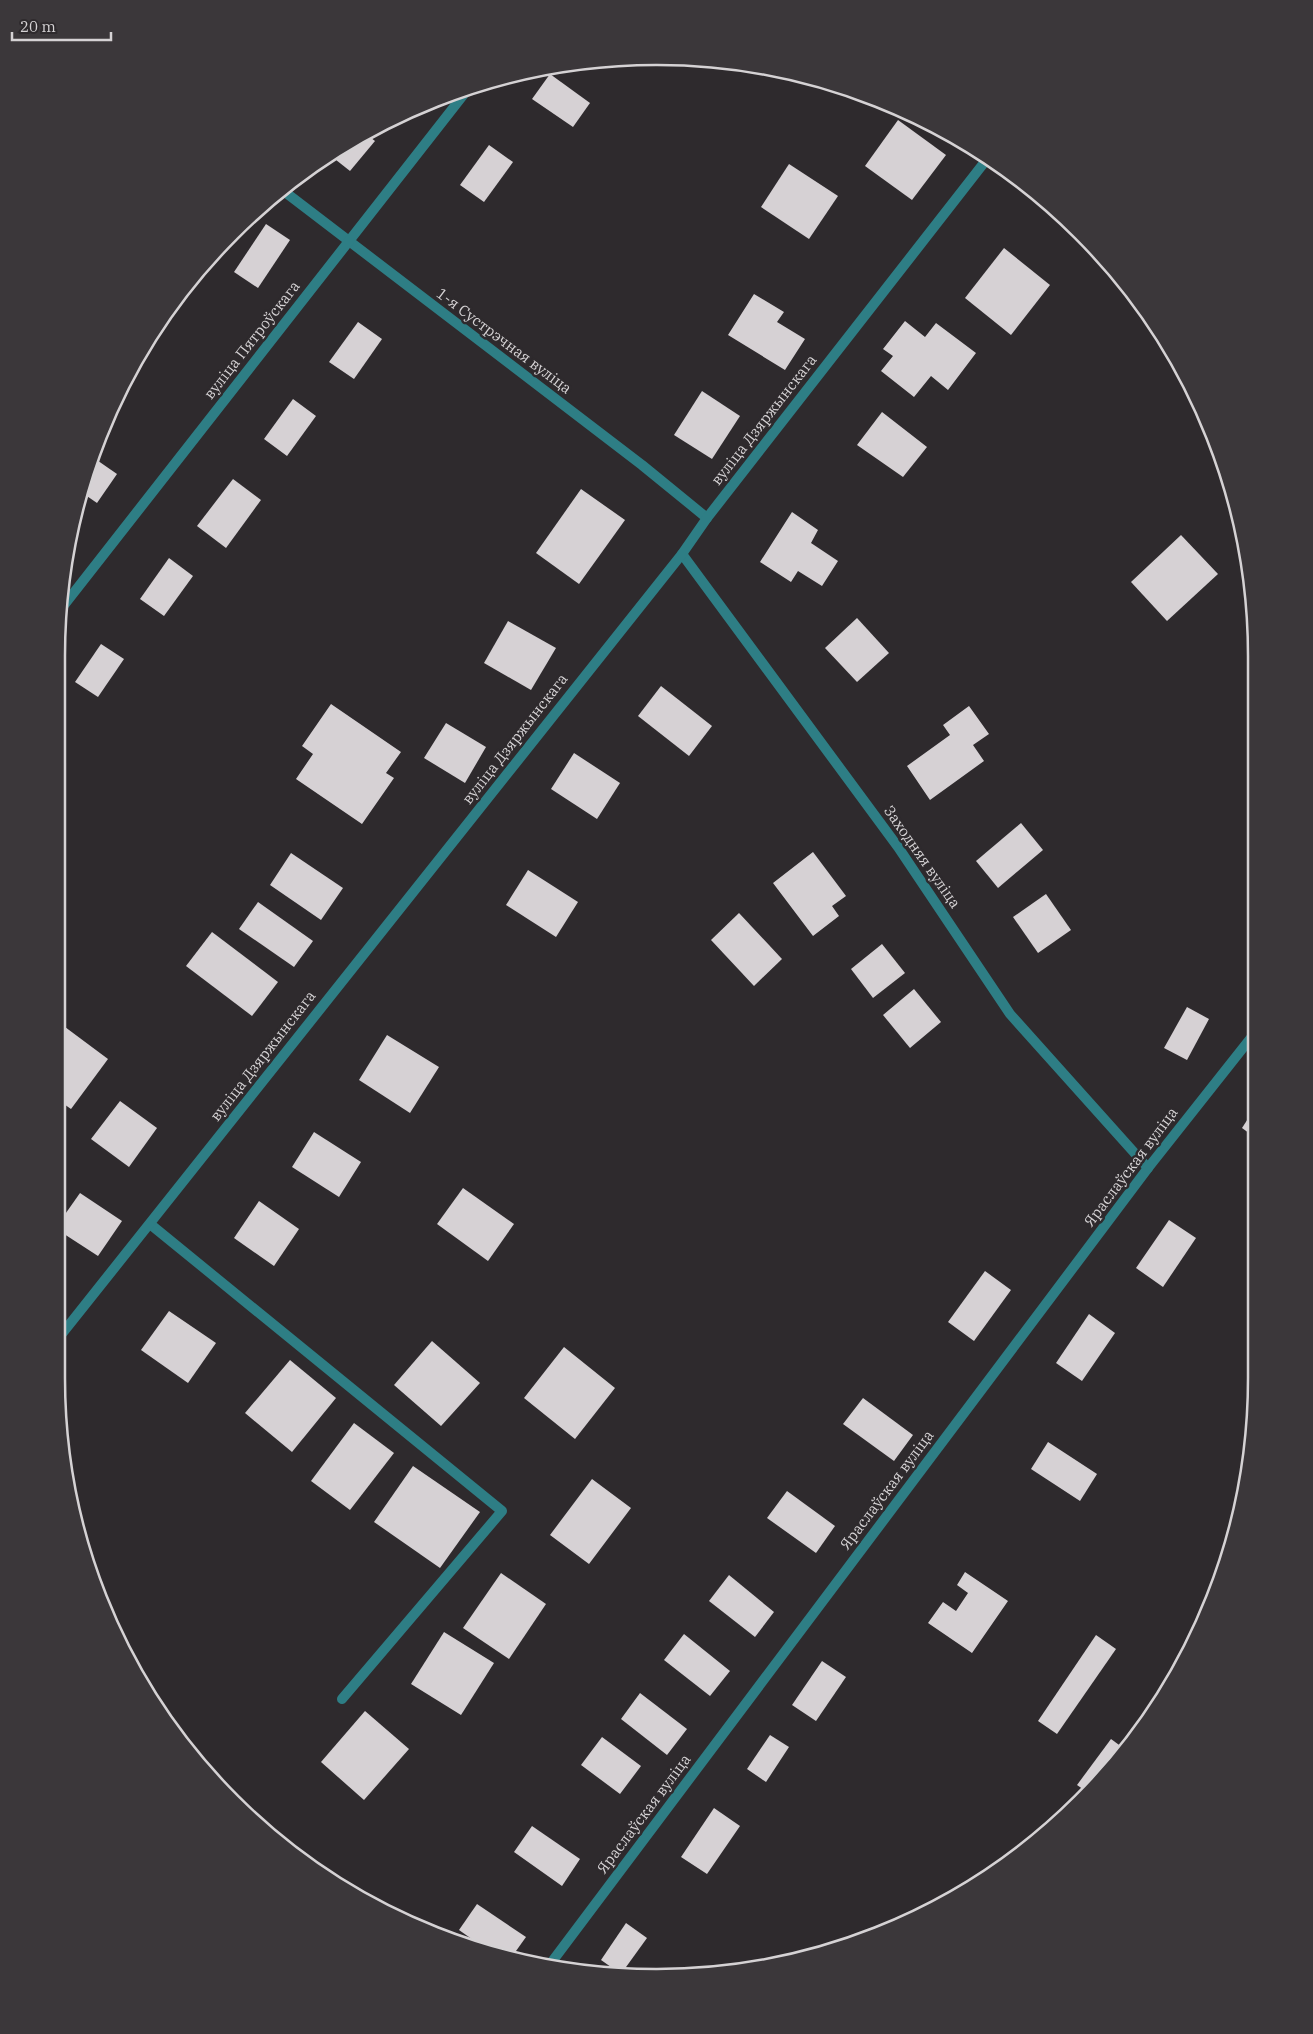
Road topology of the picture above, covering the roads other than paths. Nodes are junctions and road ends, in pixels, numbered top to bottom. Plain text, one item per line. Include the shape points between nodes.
1 (461, 98) edge
2 (983, 164) edge
3 (287, 195) edge
4 (347, 242) junction
5 (707, 518) junction
6 (682, 554) junction
7 (68, 600) edge
8 (1248, 1042) edge
9 (1148, 1168) junction
10 (150, 1224) junction
11 (65, 1330) edge
12 (342, 1699) dead end
13 (553, 1960) edge

1 - 4 street, вуліца Пятроўскага
2 - 5 street, вуліца Дзяржынскага
3 - 4 street, 1-я Сустрэчная вуліца
4 - 5 street, 1-я Сустрэчная вуліца via 642,465
4 - 7 street, вуліца Пятроўскага
5 - 6 street, вуліца Дзяржынскага
6 - 9 street, Заходняя вуліца via 898,847 1010,1014
6 - 10 street, вуліца Дзяржынскага
8 - 9 street, Яраслаўская вуліца
9 - 13 street, Яраслаўская вуліца
10 - 11 street, вуліца Дзяржынскага
10 - 12 street via 502,1511

